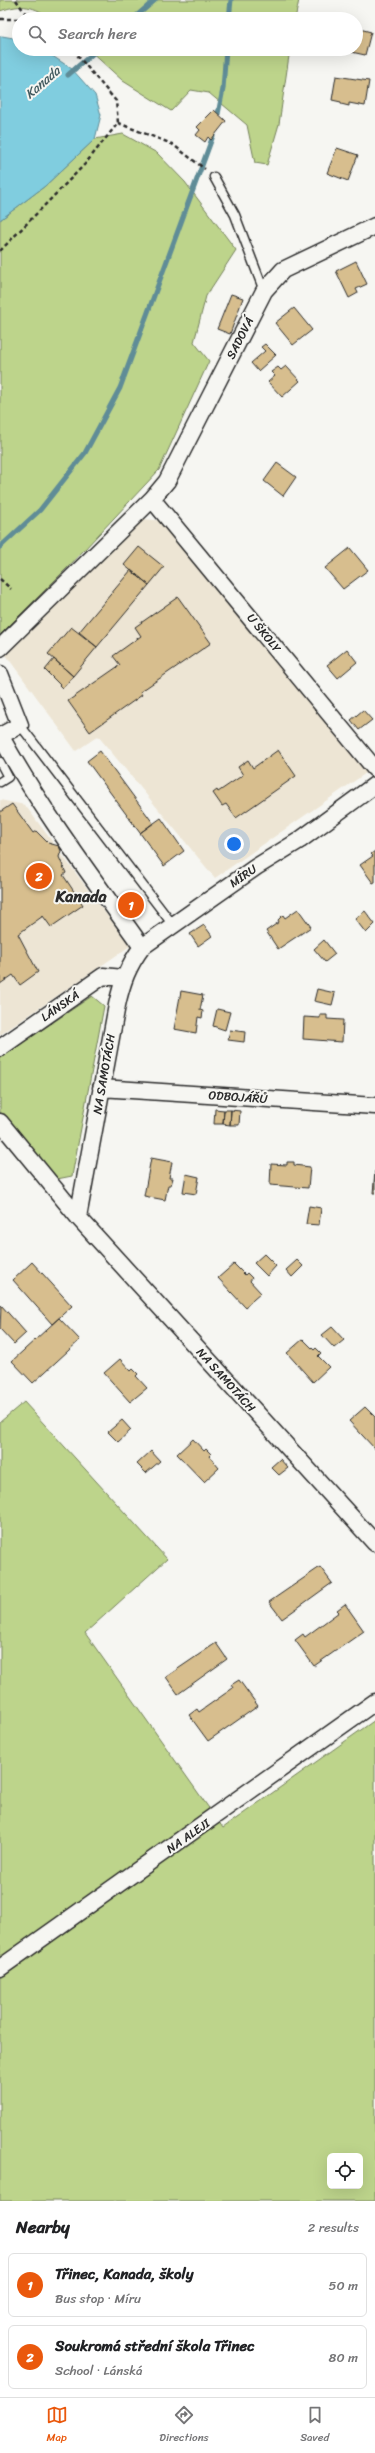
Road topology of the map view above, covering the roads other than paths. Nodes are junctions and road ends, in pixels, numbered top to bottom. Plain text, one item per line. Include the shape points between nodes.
1 (214, 177) road end
2 (375, 226) edge
3 (264, 291) junction
4 (152, 498) junction
5 (0, 648) edge
6 (0, 674) edge
7 (20, 725) junction
8 (0, 735) edge
9 (0, 762) edge
10 (375, 769) edge
11 (0, 782) edge
12 (375, 785) edge
13 (173, 926) junction
14 (142, 947) junction
15 (123, 978) junction
16 (0, 1048) edge
17 (101, 1088) junction
18 (375, 1106) edge
19 (0, 1122) edge
20 (78, 1217) junction
21 (375, 1543) edge
22 (375, 1702) edge
23 (0, 1968) edge

1 - 3 lane via 235,215
2 - 3 street, SADOVÁ via 282,270
3 - 4 street, SADOVÁ via 167,481
4 - 5 street, SADOVÁ
4 - 10 street, U ŠKOLY
6 - 7 street
7 - 8 street
7 - 13 lane
8 - 14 street via 15,763 72,849
9 - 11 lane via 8,777
12 - 13 street, MÍRU via 300,840 256,867
13 - 14 street, MÍRU
14 - 15 street, MÍRU
15 - 16 street, LÁNSKÁ via 103,976
15 - 17 street, NA SAMOTÁCH
17 - 18 street, ODBOJÁŘŮ
17 - 20 street, NA SAMOTÁCH
19 - 20 street, NA SAMOTÁCH
20 - 21 street, NA SAMOTÁCH
22 - 23 street, NA ALEJI

